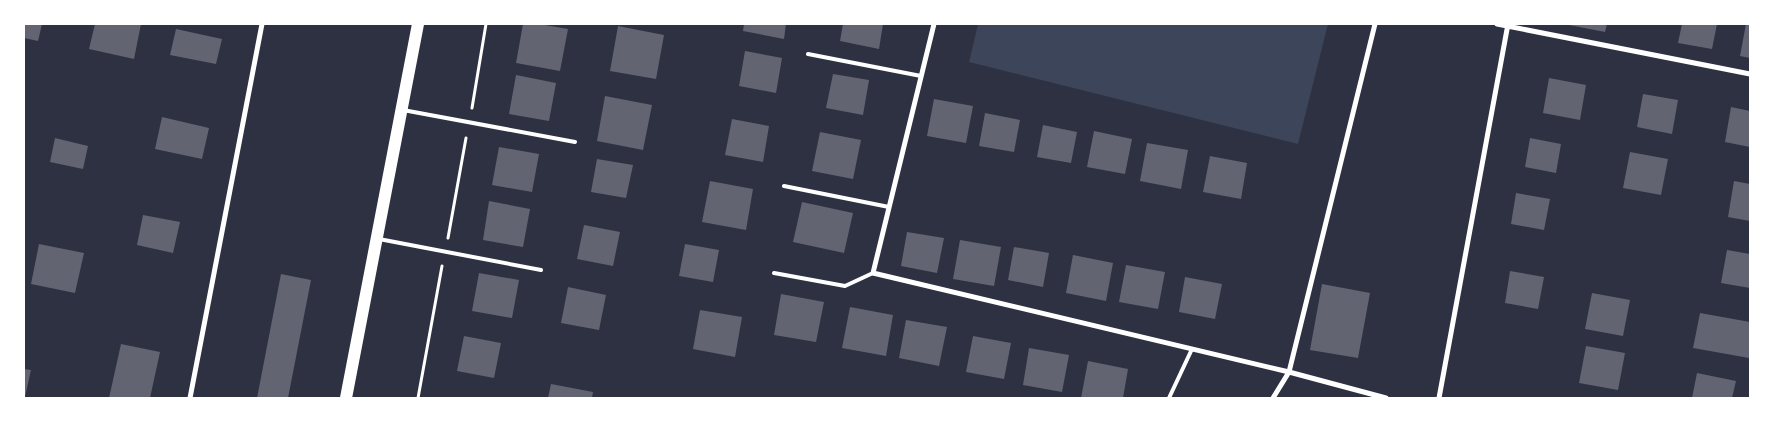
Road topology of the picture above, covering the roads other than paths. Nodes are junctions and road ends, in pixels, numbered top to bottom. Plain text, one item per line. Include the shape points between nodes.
1 (262, 24) edge
2 (418, 24) edge
3 (934, 24) edge
4 (1375, 24) edge
5 (1498, 24) edge
6 (1508, 25) edge
7 (808, 54) dead end
8 (1750, 74) edge
9 (921, 76) junction
10 (401, 110) junction
11 (575, 142) dead end
12 (784, 186) dead end
13 (889, 207) junction
14 (376, 238) junction
15 (541, 270) dead end
16 (774, 273) dead end
17 (873, 273) junction
18 (1192, 349) junction
19 (1289, 372) junction
20 (190, 398) edge
21 (346, 398) edge
22 (1169, 398) edge
23 (1273, 398) edge
24 (1386, 398) edge
25 (1439, 398) edge

1 - 20 street
2 - 10 main road
3 - 9 street
4 - 19 street
5 - 6 street
6 - 8 street
6 - 25 street
7 - 9 lane
9 - 13 street
10 - 11 lane
10 - 14 main road
12 - 13 lane
13 - 17 street
14 - 15 lane
14 - 21 main road
16 - 17 lane via 845,286
17 - 18 street
18 - 19 street
18 - 22 lane
19 - 23 street
19 - 24 street

